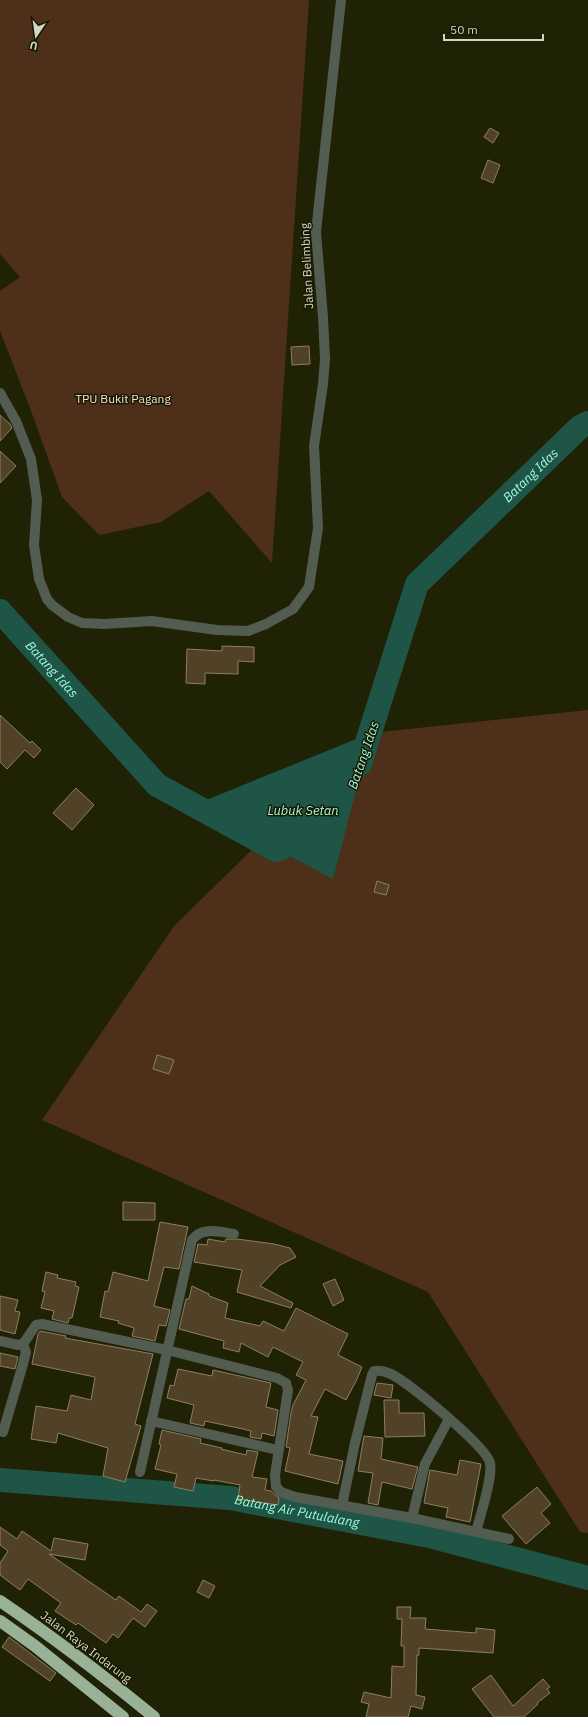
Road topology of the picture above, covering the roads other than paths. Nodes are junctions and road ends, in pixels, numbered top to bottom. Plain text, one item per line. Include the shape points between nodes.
1 (341, 0) edge
2 (0, 393) edge
3 (234, 1234) dead end
4 (0, 1341) edge
5 (24, 1344) junction
6 (168, 1350) junction
7 (449, 1419) junction
8 (151, 1421) junction
9 (4, 1432) dead end
10 (278, 1450) junction
11 (140, 1472) dead end
12 (342, 1505) junction
13 (412, 1518) junction
14 (476, 1532) junction
15 (509, 1539) dead end
16 (0, 1601) edge
17 (0, 1621) edge
18 (123, 1717) edge
19 (154, 1717) edge

1 - 2 street, Jalan Belimbing via 316,232 325,359 314,446 318,528 309,587 293,609 248,631 217,630 152,621 82,623 68,617 47,599 39,579 34,545 37,500 30,459 25,440
3 - 6 street via 208,1230 196,1234 192,1240
4 - 5 street
5 - 6 street via 36,1325 42,1324
5 - 9 street via 26,1352
6 - 8 street
6 - 10 street via 277,1378 286,1383 288,1390
7 - 12 street via 392,1374 374,1371
7 - 13 street via 425,1464
7 - 14 street via 484,1452 490,1464 489,1480
8 - 10 street
8 - 11 street
10 - 12 street via 275,1480 276,1487 281,1492
12 - 13 street
13 - 14 street
14 - 15 street
16 - 19 highway, Jalan Raya Indarung via 82,1660
17 - 18 highway

